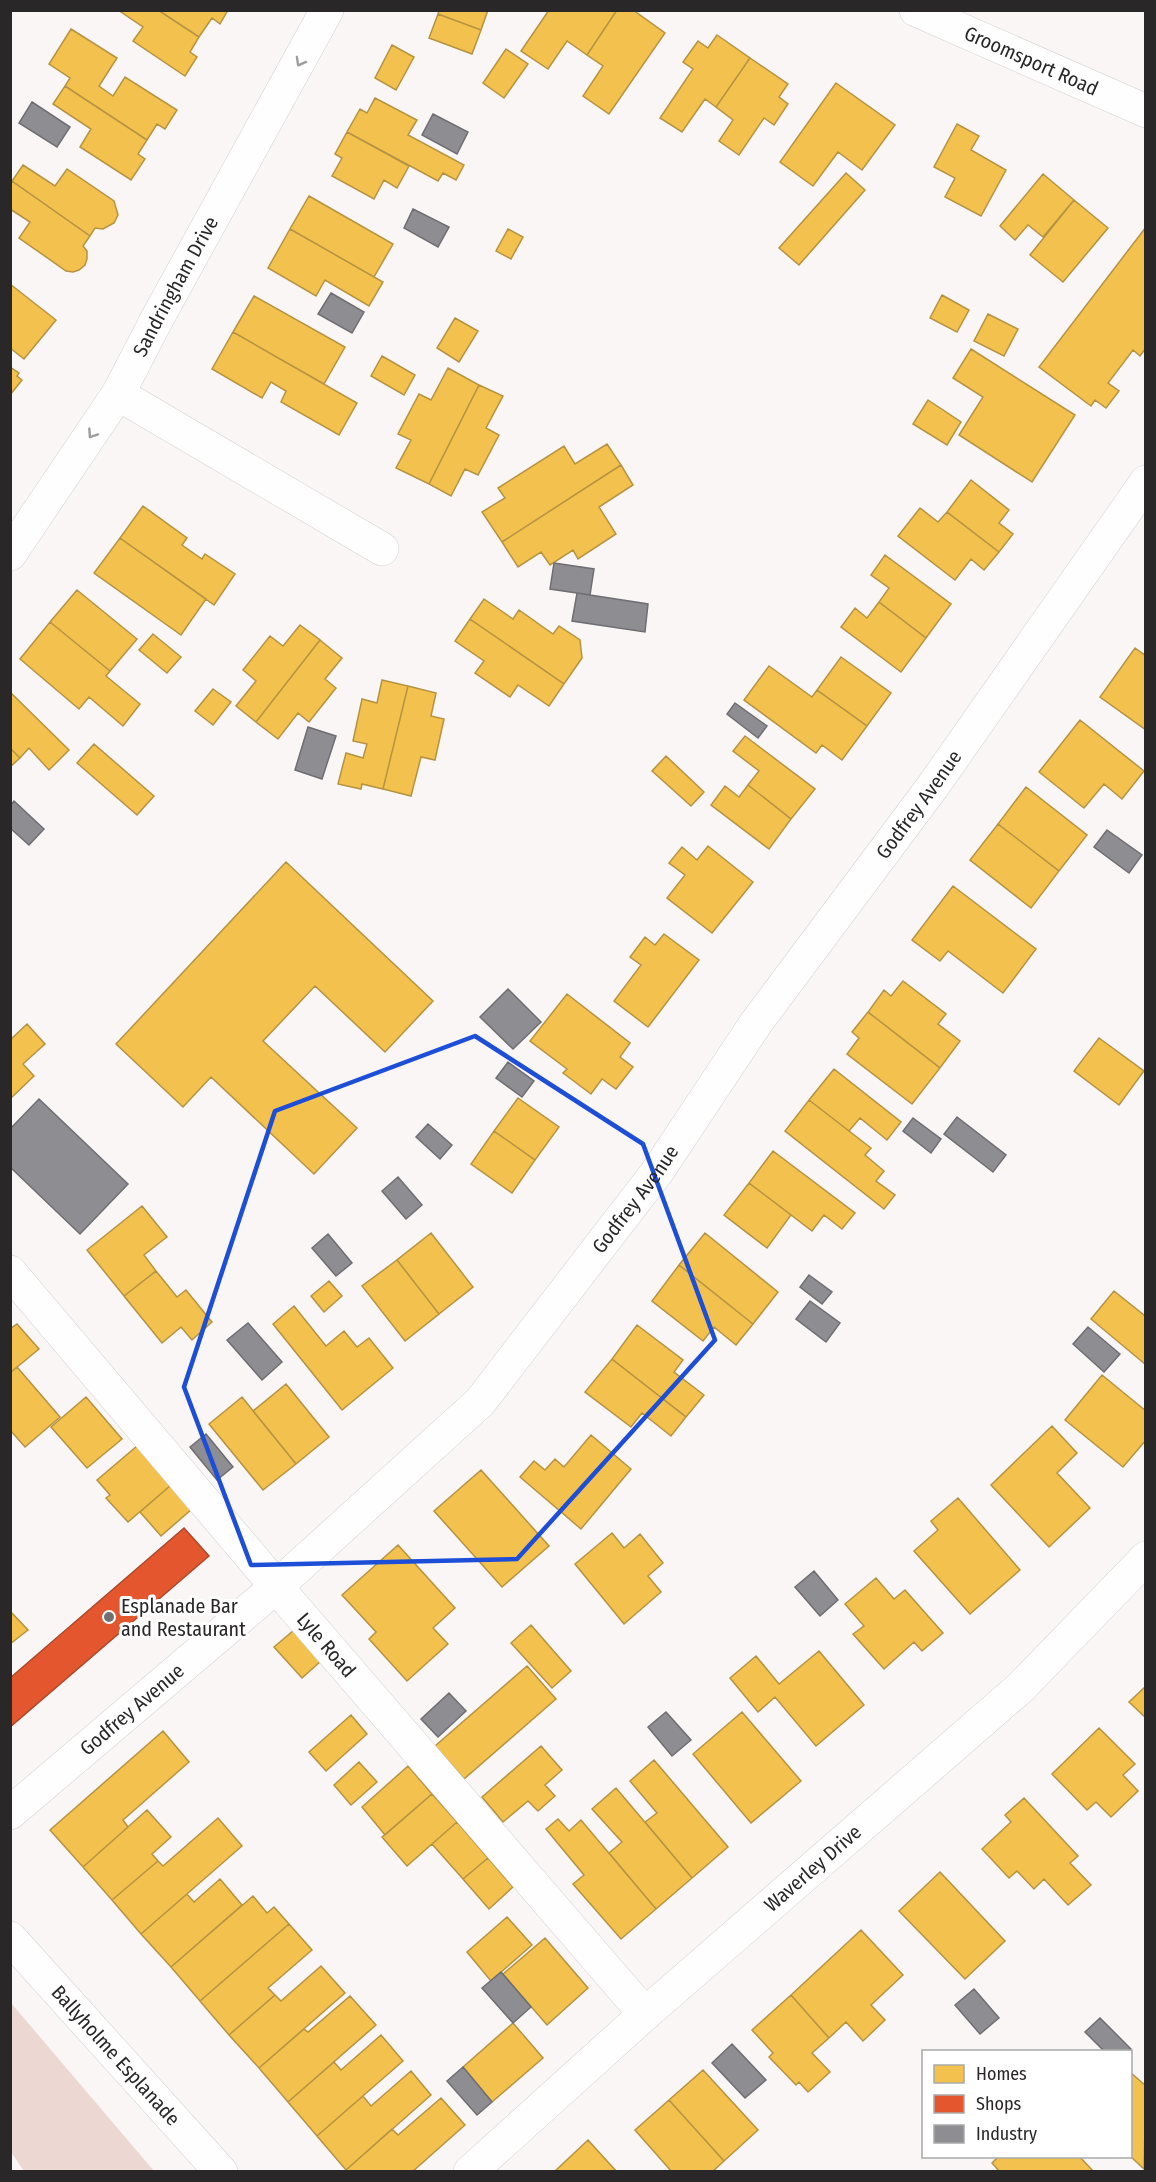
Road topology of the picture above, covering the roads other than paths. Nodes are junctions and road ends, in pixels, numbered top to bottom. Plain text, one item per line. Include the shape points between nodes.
1 (327, 10) edge
2 (925, 12) edge
3 (1146, 111) edge
4 (118, 394) junction
5 (1146, 482) edge
6 (382, 549) dead end
7 (10, 554) edge
8 (10, 1272) edge
9 (1146, 1557) edge
10 (276, 1586) junction
11 (10, 1813) edge
12 (10, 1938) edge
13 (645, 2014) junction
14 (221, 2172) edge
15 (470, 2172) edge

1 -> 4 street, Sandringham Drive
2 - 3 street, Groomsport Road
4 - 6 street
4 -> 7 street, Sandringham Drive
5 - 10 street, Godfrey Avenue via 933,786 756,1023 657,1172 480,1402
8 - 10 street, Lyle Road
9 - 13 street, Waverley Drive via 1020,1688
10 - 11 street, Godfrey Avenue
10 - 13 street, Lyle Road
12 - 14 street, Ballyholme Esplanade
13 - 15 street, Waverley Drive

